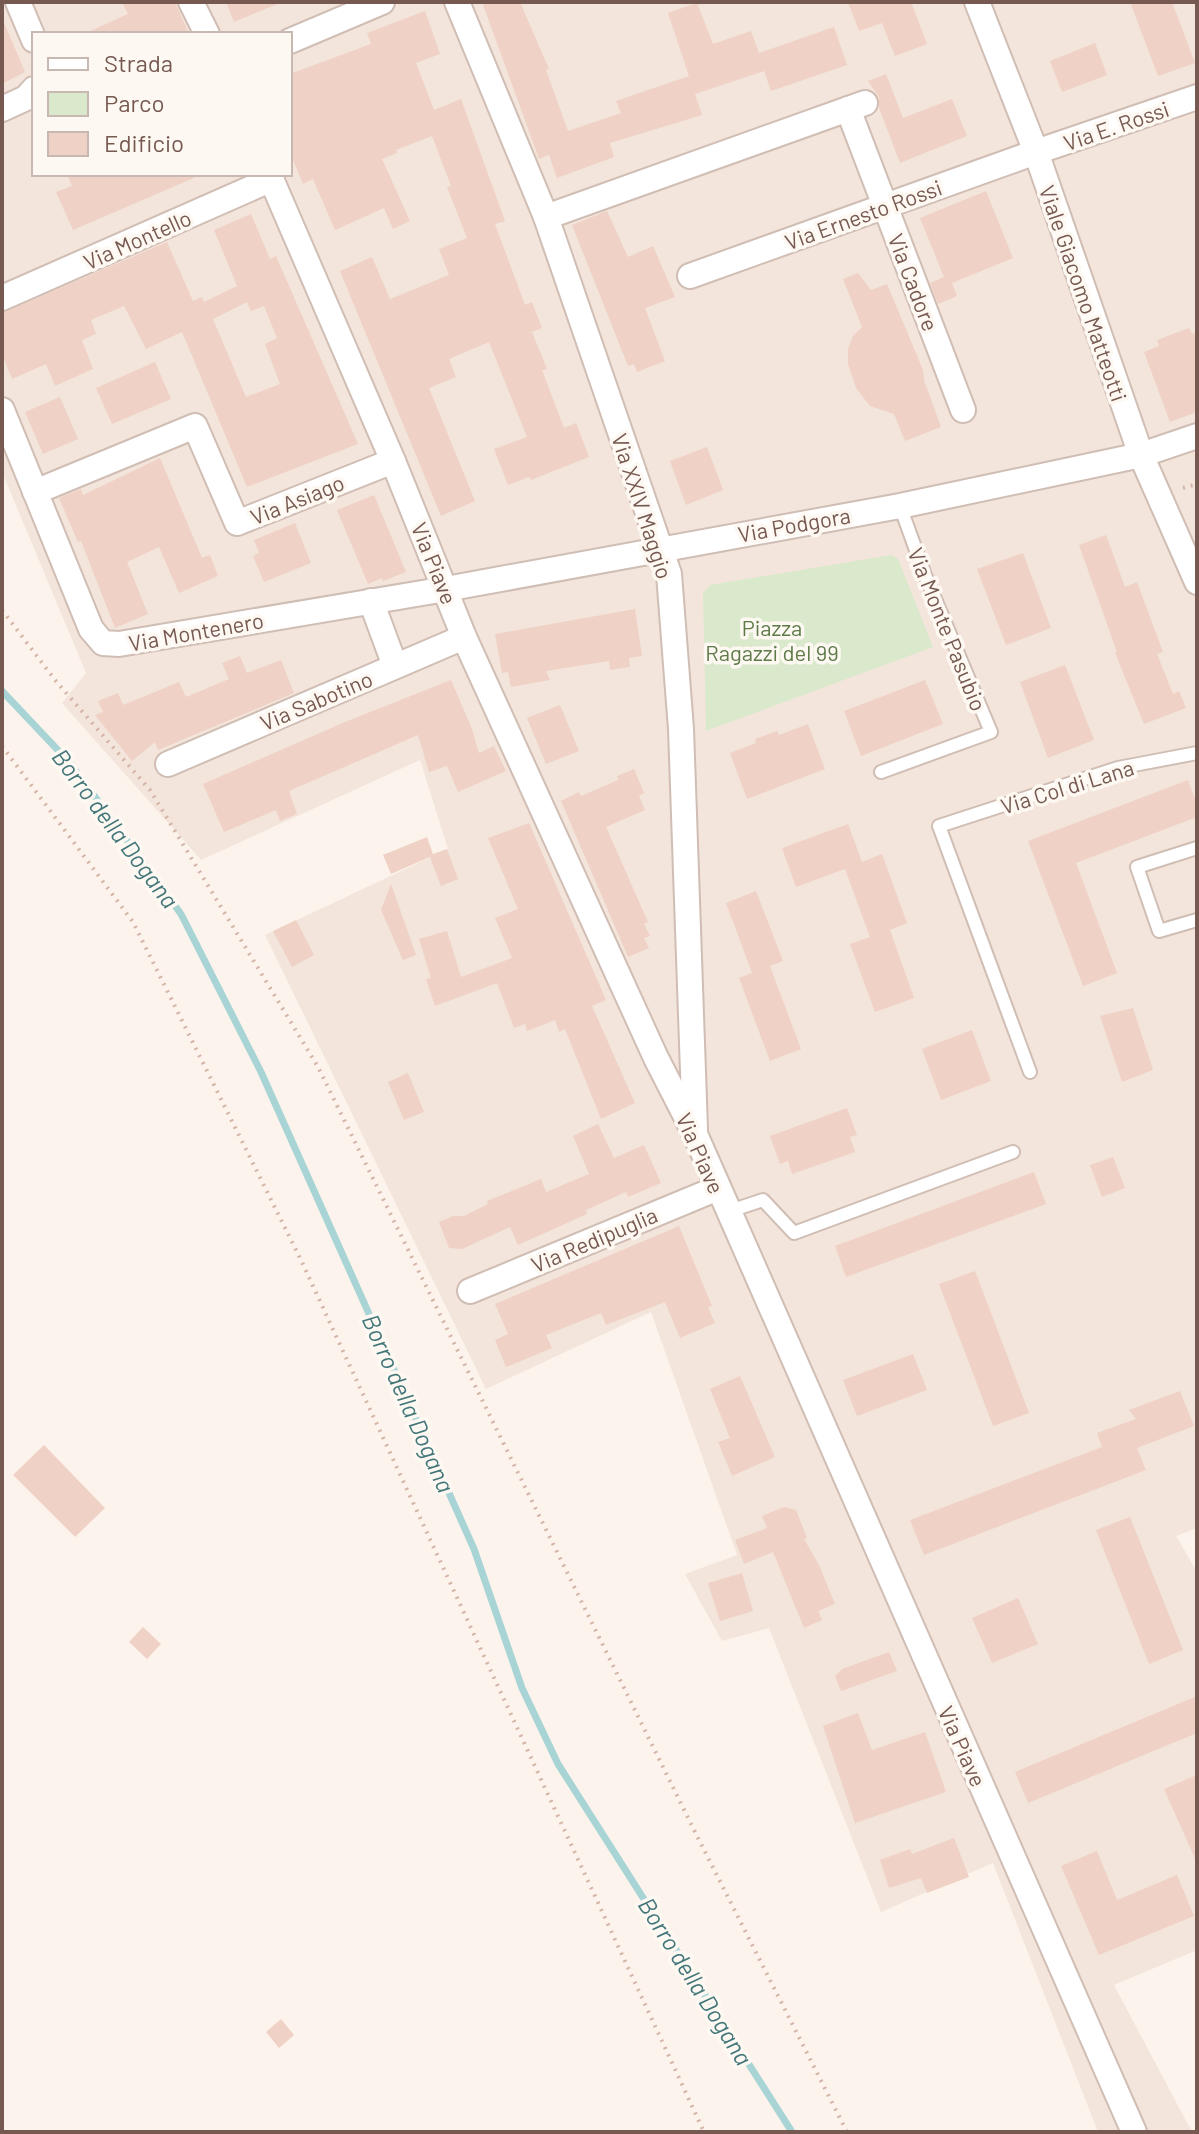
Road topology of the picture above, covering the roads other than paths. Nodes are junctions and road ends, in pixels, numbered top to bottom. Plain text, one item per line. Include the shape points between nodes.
1 (18, 2) edge
2 (191, 2) edge
3 (382, 2) edge
4 (457, 2) edge
5 (977, 2) edge
6 (206, 32) edge
7 (32, 35) edge
8 (292, 40) edge
9 (32, 91) edge
10 (1197, 97) edge
11 (2, 109) edge
12 (1036, 152) junction
13 (270, 177) edge
14 (885, 207) junction
15 (546, 217) junction
16 (690, 276) dead end
17 (2, 298) edge
18 (2, 410) edge
19 (963, 410) dead end
20 (1197, 436) edge
21 (1141, 455) junction
22 (393, 461) junction
23 (35, 492) junction
24 (900, 506) junction
25 (659, 548) junction
26 (1197, 582) edge
27 (446, 589) junction
28 (371, 601) junction
29 (464, 637) junction
30 (395, 666) junction
31 (1197, 753) edge
32 (168, 764) dead end
33 (881, 772) dead end
34 (1197, 848) edge
35 (1197, 920) edge
36 (1030, 1072) dead end
37 (695, 1134) junction
38 (1013, 1152) dead end
39 (718, 1188) junction
40 (727, 1212) junction
41 (470, 1291) dead end
42 (1134, 2132) edge

1 - 7 street
2 - 6 street
3 - 8 street
4 - 15 street, Via XXIV Maggio
5 - 12 street, Viale Giacomo Matteotti
9 - 11 street
10 - 12 street, Via E. Rossi
12 - 14 street, Via Ernesto Rossi
12 - 21 street, Viale Giacomo Matteotti
13 - 17 street, Via Montello
13 - 22 street, Via Piave
14 - 15 street, Via Cadore via 857,106
14 - 16 street, Via Ernesto Rossi
14 - 19 street, Via Cadore
15 - 25 street, Via XXIV Maggio
18 - 23 street, Via Montenero
20 - 21 street, Via Podgora
21 - 24 street, Via Podgora
21 - 26 street, Viale Giacomo Matteotti
22 - 23 street, Via Asiago via 237,523 195,426
22 - 27 street, Via Piave
23 - 28 street, Via Montenero via 91,629 103,643
24 - 25 street, Via Podgora
24 - 33 lane, Via Monte Pasubio via 991,732
25 - 27 street, Via Podgora
25 - 37 street, Via XXIV Maggio via 669,574 681,729
27 - 28 street, Via Montenero
27 - 29 street, Via Piave
28 - 30 street
29 - 30 street, Via Sabotino
29 - 37 street, Via Piave
30 - 32 street, Via Sabotino
31 - 36 lane, Via Col di Lana via 1118,768 939,826
34 - 35 lane via 1137,867 1159,931
37 - 39 street, Via Piave
38 - 40 lane via 794,1233 763,1200
39 - 40 street, Via Piave
39 - 41 street, Via Redipuglia
40 - 42 street, Via Piave

